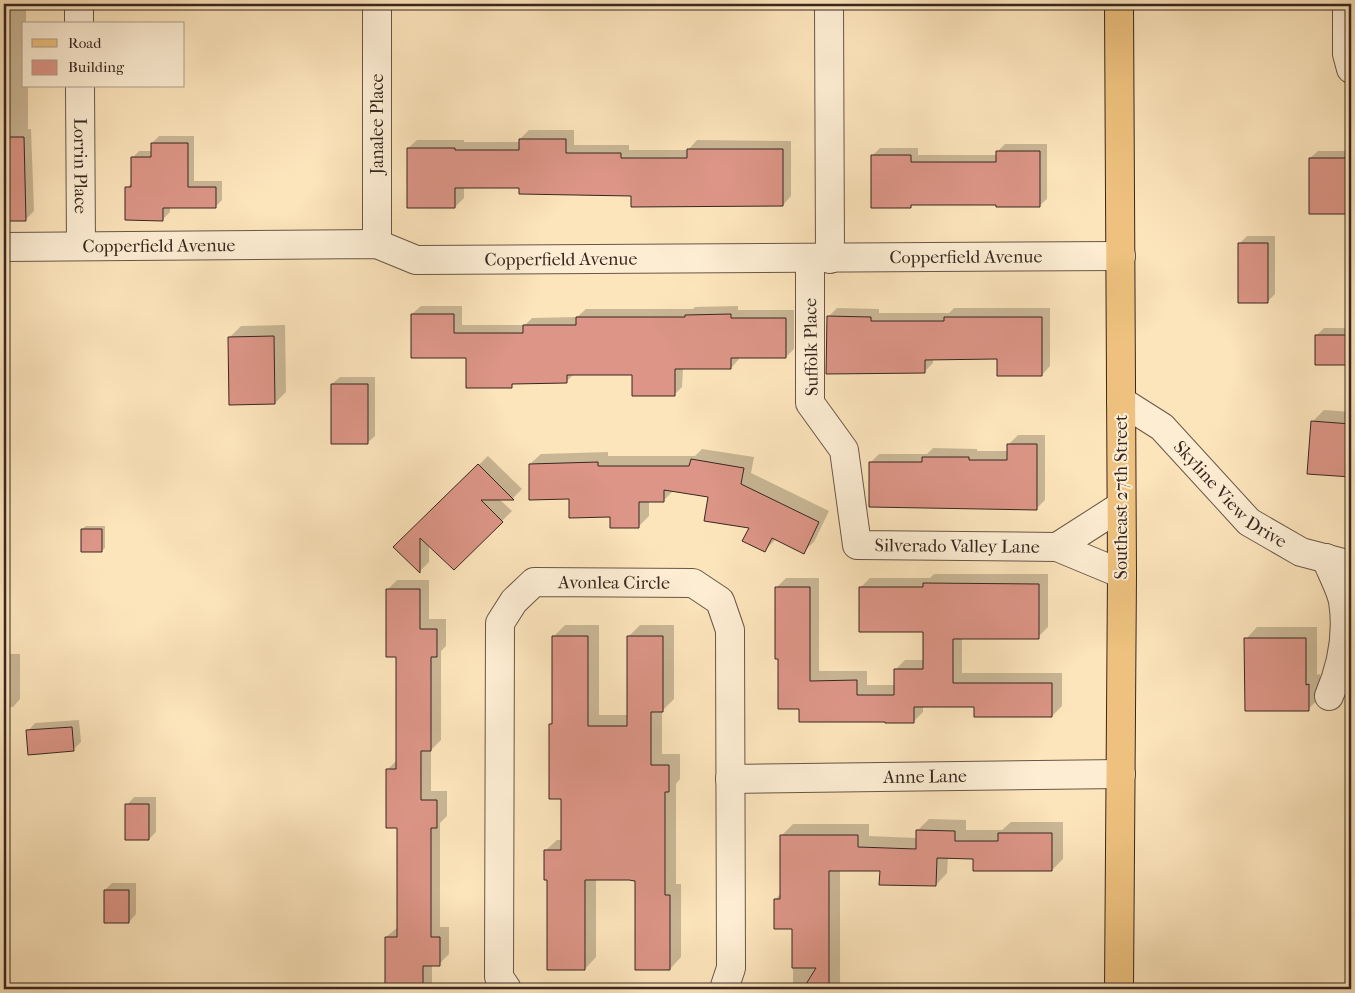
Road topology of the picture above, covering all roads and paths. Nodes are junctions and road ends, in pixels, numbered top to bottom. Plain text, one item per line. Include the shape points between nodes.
1 (79, 4) edge
2 (378, 4) edge
3 (829, 4) edge
4 (1119, 4) edge
5 (1347, 4) edge
6 (79, 22) edge
7 (1351, 69) edge
8 (80, 88) edge
9 (377, 244) junction
10 (82, 246) junction
11 (4, 247) edge
12 (1120, 256) junction
13 (820, 258) junction
14 (1121, 401) junction
15 (1121, 506) junction
16 (857, 545) joint
17 (1057, 547) junction
18 (1338, 562) edge
19 (1122, 574) junction
20 (1347, 620) edge
21 (1329, 696) dead end
22 (1121, 774) junction
23 (730, 779) junction
24 (507, 989) edge
25 (724, 989) edge
26 (1119, 989) edge

1 - 6 street
2 - 9 street, Janalee Place
3 - 13 street, Suffolk Place
4 - 12 main road, Southeast 27th Street
5 - 7 street via 1347,54
8 - 10 street, Lorrin Place
9 - 10 street, Copperfield Avenue
9 - 13 street, Copperfield Avenue via 416,260
10 - 11 street, Copperfield Avenue
12 - 13 street, Copperfield Avenue
12 - 14 main road, Southeast 27th Street
13 - 16 street, Suffolk Place via 810,403 844,450
14 - 15 main road, Southeast 27th Street
14 - 18 street, Skyline View Drive via 1162,427 1249,522 1301,552
15 - 17 street, Silverado Valley Lane
15 - 19 main road, Southeast 27th Street
16 - 17 street, Silverado Valley Lane
17 - 19 street, Silverado Valley Lane
18 - 20 street
19 - 22 main road, Southeast 27th Street
20 - 21 street via 1338,676
22 - 23 street, Anne Lane
22 - 26 main road, Southeast 27th Street
23 - 24 street, Avonlea Circle via 730,630 720,601 692,583 534,582 514,601 500,623 499,977
23 - 25 street, Avonlea Circle via 731,968

